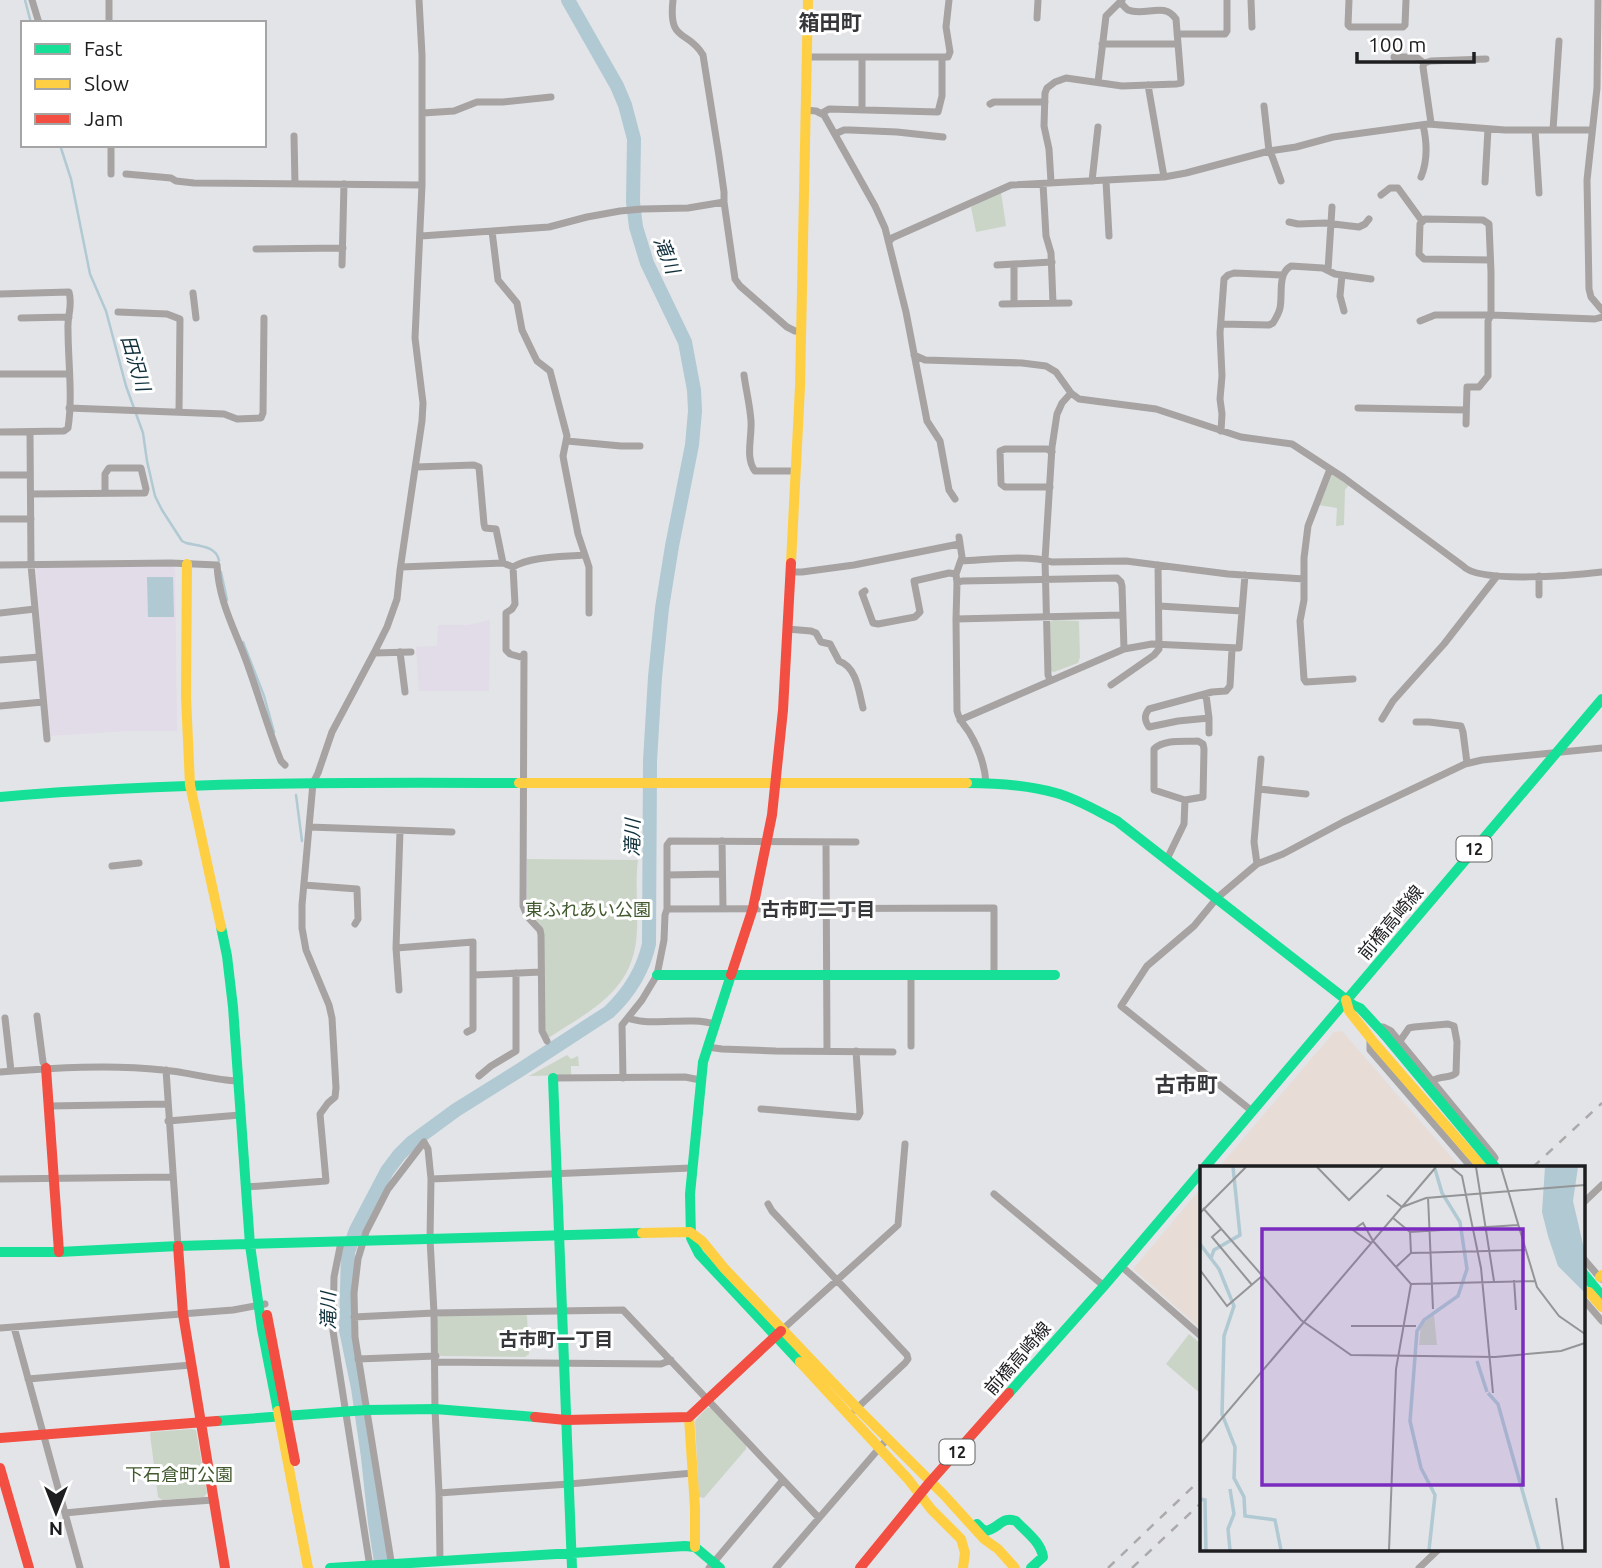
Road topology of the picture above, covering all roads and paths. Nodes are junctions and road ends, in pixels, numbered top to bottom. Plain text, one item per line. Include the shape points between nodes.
1 (32, 0) edge
2 (109, 0) edge
3 (419, 0) edge
4 (673, 0) edge
5 (808, 0) edge
6 (949, 0) edge
7 (1038, 0) edge
8 (1227, 0) edge
9 (1251, 0) edge
10 (1349, 0) edge
11 (1406, 0) edge
12 (1598, 0) edge
13 (1121, 1) edge
14 (1037, 18) dead end
15 (38, 21) edge
16 (109, 21) edge
17 (1252, 27) dead end
18 (1177, 34) junction
19 (1559, 41) dead end
20 (1102, 44) junction
21 (1178, 44) junction
22 (1600, 51) edge
23 (806, 57) junction
24 (862, 57) junction
25 (1394, 57) dead end
26 (942, 58) junction
27 (1486, 59) dead end
28 (1424, 62) junction
29 (1098, 82) junction
30 (1599, 84) edge
31 (1148, 85) junction
32 (551, 97) dead end
33 (1045, 102) junction
34 (990, 104) dead end
35 (1599, 104) edge
36 (1264, 106) dead end
37 (805, 110) junction
38 (862, 110) junction
39 (423, 113) junction
40 (822, 113) junction
41 (1427, 124) junction
42 (1098, 127) dead end
43 (1488, 129) junction
44 (1535, 130) junction
45 (1553, 130) junction
46 (1592, 130) junction
47 (835, 134) junction
48 (294, 136) dead end
49 (943, 137) dead end
50 (111, 147) edge
51 (1269, 151) junction
52 (111, 174) dead end
53 (126, 174) dead end
54 (1164, 177) junction
55 (1421, 177) dead end
56 (1092, 181) junction
57 (1106, 181) junction
58 (1281, 181) dead end
59 (1485, 182) dead end
60 (1047, 183) junction
61 (295, 184) junction
62 (344, 184) junction
63 (422, 185) junction
64 (1539, 192) dead end
65 (1381, 195) dead end
66 (724, 202) junction
67 (1332, 207) dead end
68 (1369, 219) dead end
69 (1422, 221) junction
70 (1289, 222) dead end
71 (1331, 225) junction
72 (492, 231) junction
73 (421, 236) junction
74 (1109, 236) dead end
75 (889, 242) junction
76 (343, 248) junction
77 (256, 249) dead end
78 (1490, 260) junction
79 (1052, 262) junction
80 (1014, 264) junction
81 (342, 265) dead end
82 (997, 265) dead end
83 (1328, 270) junction
84 (1282, 275) junction
85 (1342, 275) junction
86 (1371, 278) dead end
87 (193, 293) dead end
88 (0, 294) edge
89 (1053, 303) junction
90 (1069, 303) dead end
91 (1002, 304) dead end
92 (1014, 304) junction
93 (1602, 310) edge
94 (1344, 311) dead end
95 (118, 312) dead end
96 (1491, 315) junction
97 (69, 317) junction
98 (1602, 317) edge
99 (21, 318) dead end
100 (196, 318) dead end
101 (264, 318) dead end
102 (1420, 321) dead end
103 (1221, 324) junction
104 (802, 332) junction
105 (915, 355) junction
106 (0, 374) edge
107 (69, 374) junction
108 (744, 375) dead end
109 (1071, 393) junction
110 (69, 408) junction
111 (1358, 408) dead end
112 (1466, 410) junction
113 (179, 411) junction
114 (1466, 424) dead end
115 (1221, 431) junction
116 (0, 432) edge
117 (30, 433) junction
118 (567, 441) junction
119 (640, 446) dead end
120 (1052, 452) junction
121 (416, 467) junction
122 (1330, 469) junction
123 (796, 471) junction
124 (0, 475) edge
125 (30, 475) junction
126 (1050, 486) junction
127 (30, 494) junction
128 (105, 494) junction
129 (955, 499) dead end
130 (0, 519) edge
131 (31, 519) junction
132 (584, 555) junction
133 (1045, 560) junction
134 (961, 561) junction
135 (503, 563) junction
136 (187, 564) junction
137 (0, 565) edge
138 (31, 565) junction
139 (1158, 565) junction
140 (401, 567) junction
141 (513, 567) junction
142 (790, 572) junction
143 (1602, 572) edge
144 (956, 575) junction
145 (1245, 575) junction
146 (1497, 576) junction
147 (1539, 576) junction
148 (1304, 579) junction
149 (1046, 580) junction
150 (957, 583) junction
151 (865, 590) dead end
152 (1539, 595) dead end
153 (1160, 606) junction
154 (35, 609) junction
155 (1242, 611) junction
156 (0, 613) edge
157 (589, 613) dead end
158 (1122, 615) junction
159 (1047, 616) junction
160 (956, 619) junction
161 (787, 629) junction
162 (1160, 644) junction
163 (1124, 649) junction
164 (1232, 649) junction
165 (400, 652) junction
166 (411, 652) dead end
167 (374, 653) junction
168 (39, 657) junction
169 (0, 660) edge
170 (1353, 679) dead end
171 (1050, 680) junction
172 (1111, 685) dead end
173 (405, 692) dead end
174 (1206, 695) junction
175 (1602, 699) edge
176 (43, 702) junction
177 (0, 706) edge
178 (863, 709) dead end
179 (1209, 718) junction
180 (1382, 719) dead end
181 (960, 720) junction
182 (1416, 722) dead end
183 (1209, 733) dead end
184 (47, 739) dead end
185 (1602, 748) edge
186 (1557, 752) junction
187 (1261, 759) dead end
188 (1467, 763) junction
189 (285, 765) dead end
190 (313, 783) junction
191 (524, 783) junction
192 (986, 783) junction
193 (776, 784) junction
194 (190, 785) junction
195 (1259, 789) junction
196 (1306, 794) dead end
197 (0, 797) edge
198 (1185, 800) junction
199 (309, 827) junction
200 (400, 831) junction
201 (452, 832) dead end
202 (722, 841) junction
203 (768, 841) junction
204 (856, 842) dead end
205 (826, 843) junction
206 (1167, 859) junction
207 (139, 863) dead end
208 (1257, 864) junction
209 (111, 866) dead end
210 (722, 874) junction
211 (667, 875) junction
212 (304, 885) junction
213 (1217, 898) junction
214 (723, 908) junction
215 (753, 908) junction
216 (827, 908) junction
217 (667, 909) junction
218 (355, 924) dead end
219 (396, 948) junction
220 (541, 972) junction
221 (516, 973) junction
222 (733, 974) junction
223 (474, 975) junction
224 (657, 975) junction
225 (827, 975) junction
226 (911, 975) junction
227 (994, 975) junction
228 (1055, 975) dead end
229 (399, 990) dead end
230 (1346, 1000) junction
231 (37, 1016) dead end
232 (5, 1018) dead end
233 (628, 1018) junction
234 (715, 1024) junction
235 (1381, 1031) junction
236 (467, 1032) dead end
237 (547, 1041) dead end
238 (1373, 1041) junction
239 (1399, 1041) junction
240 (911, 1046) dead end
241 (707, 1047) junction
242 (827, 1051) junction
243 (856, 1051) junction
244 (893, 1052) dead end
245 (46, 1068) junction
246 (166, 1070) junction
247 (11, 1071) junction
248 (0, 1072) edge
249 (479, 1076) dead end
250 (553, 1078) joint
251 (623, 1078) junction
252 (700, 1080) junction
253 (238, 1081) junction
254 (1432, 1081) junction
255 (167, 1104) junction
256 (48, 1106) junction
257 (761, 1109) dead end
258 (1252, 1111) junction
259 (240, 1115) junction
260 (168, 1121) junction
261 (905, 1144) dead end
262 (1206, 1166) edge
263 (1470, 1166) edge
264 (1481, 1166) edge
265 (1489, 1166) edge
266 (1494, 1166) edge
267 (691, 1168) junction
268 (1200, 1173) edge
269 (558, 1175) junction
270 (173, 1177) junction
271 (53, 1178) junction
272 (0, 1179) edge
273 (431, 1179) junction
274 (1602, 1185) edge
275 (246, 1186) junction
276 (994, 1194) dead end
277 (1584, 1202) edge
278 (768, 1205) dead end
279 (690, 1232) junction
280 (559, 1236) junction
281 (430, 1239) junction
282 (361, 1241) junction
283 (342, 1242) junction
284 (250, 1245) junction
285 (178, 1246) junction
286 (0, 1252) edge
287 (59, 1252) junction
288 (1584, 1259) edge
289 (1121, 1266) junction
290 (1584, 1275) edge
291 (1601, 1277) edge
292 (837, 1279) junction
293 (1584, 1285) edge
294 (1104, 1286) junction
295 (1584, 1299) edge
296 (1601, 1302) edge
297 (262, 1305) junction
298 (563, 1311) junction
299 (434, 1313) junction
300 (183, 1314) junction
301 (354, 1317) junction
302 (1602, 1321) edge
303 (14, 1327) junction
304 (0, 1328) edge
305 (779, 1332) junction
306 (1200, 1335) edge
307 (358, 1359) junction
308 (436, 1359) junction
309 (671, 1360) junction
310 (565, 1364) junction
311 (191, 1365) junction
312 (28, 1379) junction
313 (708, 1399) junction
314 (435, 1409) junction
315 (366, 1410) junction
316 (346, 1411) junction
317 (853, 1411) junction
318 (282, 1417) junction
319 (689, 1417) junction
320 (566, 1420) junction
321 (201, 1423) junction
322 (43, 1434) junction
323 (0, 1438) edge
324 (888, 1438) junction
325 (880, 1448) junction
326 (0, 1468) edge
327 (693, 1473) junction
328 (783, 1480) junction
329 (930, 1482) junction
330 (569, 1484) junction
331 (439, 1493) junction
332 (944, 1494) junction
333 (920, 1495) junction
334 (213, 1500) junction
335 (65, 1513) junction
336 (818, 1518) junction
337 (695, 1547) junction
338 (1438, 1550) edge
339 (571, 1552) junction
340 (440, 1561) junction
341 (501, 1562) edge
342 (391, 1566) edge
343 (714, 1566) edge
344 (370, 1567) edge
345 (29, 1568) edge
346 (80, 1568) edge
347 (225, 1568) edge
348 (308, 1568) edge
349 (316, 1568) edge
350 (330, 1568) edge
351 (572, 1568) edge
352 (776, 1568) edge
353 (860, 1568) edge
354 (963, 1568) edge
355 (1015, 1568) edge
356 (1031, 1568) edge
357 (1419, 1568) edge

1 - 15 street
2 - 16 street
3 - 39 street
4 - 66 street via 676,29 703,55
5 - 23 street
6 - 26 street via 950,55
7 - 14 street
8 - 18 street via 1225,34
9 - 17 street
10 - 11 street via 1350,27 1403,27
12 - 22 street
13 - 18 street via 1132,11 1169,11 1176,19
13 - 20 street via 1106,16
18 - 21 street
19 - 45 street
20 - 21 street
20 - 29 street
21 - 31 street via 1181,83
22 - 30 street
23 - 24 street
23 - 37 street
24 - 26 street
24 - 38 street
25 - 28 street
26 - 38 street via 938,111
27 - 28 street
28 - 41 street
29 - 31 street
29 - 33 street via 1061,79 1048,88
30 - 35 street
31 - 54 street
32 - 39 street via 477,102 454,111
33 - 34 street
33 - 60 street
35 - 46 street
36 - 51 street
37 - 40 street
37 - 104 street
38 - 40 street
39 - 63 street
40 - 47 street
41 - 43 street
41 - 51 street
41 - 55 street
42 - 56 street
43 - 44 street
43 - 59 street
44 - 45 street
44 - 64 street
45 - 46 street
46 - 93 street via 1587,180 1589,289
47 - 49 street via 850,130
47 - 75 street via 875,206
48 - 61 street
50 - 52 street
51 - 54 street
51 - 58 street
53 - 61 street via 194,183
54 - 57 street
56 - 57 street
56 - 60 street
57 - 74 street
60 - 75 street via 1004,187
60 - 79 street via 1046,236
61 - 62 street
62 - 63 street
62 - 76 street
63 - 73 street
65 - 69 street via 1398,188
66 - 72 street via 623,211 549,226
66 - 104 street via 737,283 786,327
67 - 71 street
68 - 71 street via 1359,227
69 - 78 street via 1483,220 1489,224
69 - 78 street via 1419,254 1424,259
70 - 71 street
71 - 83 street
72 - 73 street
72 - 118 street via 498,280 517,303 522,330 537,361 550,371
73 - 121 street via 415,338 422,412
75 - 105 street
76 - 77 street
76 - 81 street
78 - 96 street
79 - 80 street
79 - 89 street
80 - 82 street
80 - 92 street
83 - 84 street via 1291,266
83 - 85 street
84 - 103 street via 1280,306 1273,323
84 - 103 street via 1225,276
85 - 86 street
85 - 94 street
87 - 100 street
88 - 97 street via 69,292
89 - 90 street
89 - 92 street
91 - 92 street
95 - 113 street via 167,314 180,319
96 - 98 street
96 - 102 street via 1435,315
96 - 112 street via 1488,376 1479,387 1467,387
97 - 99 street
97 - 107 street
101 - 113 street via 262,416 237,419
103 - 115 street
104 - 123 street
105 - 109 street via 925,360 1046,366
105 - 129 street via 927,421 940,441 949,490
106 - 107 street
107 - 110 street
108 - 123 street via 752,469
109 - 115 street via 1079,399 1161,410
109 - 120 street via 1057,414
110 - 113 street
110 - 117 street via 66,431
111 - 112 street
112 - 114 street
115 - 122 street via 1292,444
116 - 117 street
117 - 125 street
118 - 119 street
118 - 132 street via 563,456
120 - 126 street
120 - 126 street via 1000,451 1001,484 1005,487
121 - 135 street via 479,467 484,524 496,529
121 - 140 street
122 - 146 street via 1467,571
122 - 148 street via 1308,526
123 - 142 street
124 - 125 street
125 - 127 street
126 - 133 street
127 - 128 street
127 - 131 street
128 - 128 street via 145,493 141,468 109,468
130 - 131 street
131 - 138 street
132 - 141 street via 532,560
132 - 157 street via 590,575
133 - 134 street
133 - 139 street
133 - 149 street
134 - 142 street via 959,540 855,565
134 - 144 street
135 - 140 street
135 - 141 street
136 - 138 street
136 - 189 street via 217,565 226,613
136 - 194 street
137 - 138 street
138 - 154 street
139 - 145 street
139 - 153 street
140 - 167 street via 397,599
141 - 191 street via 514,604 506,613 506,650 524,656
142 - 161 street
143 - 147 street
144 - 150 street
144 - 151 street via 914,581 920,612 878,624 873,622 862,593
145 - 148 street
145 - 155 street
146 - 147 street
146 - 180 street
147 - 152 street
148 - 170 street via 1300,627 1304,681
149 - 150 street
149 - 158 street via 1117,578 1122,586
149 - 159 street
150 - 160 street
153 - 155 street
153 - 162 street
154 - 156 street
154 - 168 street
155 - 164 street via 1240,646
158 - 159 street
158 - 163 street
159 - 160 street
159 - 171 street
160 - 181 street
161 - 178 street via 811,631 830,644 839,661 849,667
161 - 193 street
162 - 163 street
162 - 164 street
162 - 172 street via 1157,652
163 - 171 street
164 - 174 street via 1230,686
165 - 166 street
165 - 167 street
165 - 173 street
167 - 190 street via 332,732
168 - 169 street
168 - 176 street
171 - 181 street
174 - 179 street
174 - 179 street via 1149,709 1145,719 1149,727
175 - 186 street, 前橋高崎線 / 12
176 - 177 street
176 - 184 street
179 - 183 street
181 - 192 street via 983,764
182 - 188 street via 1461,726
185 - 186 street
186 - 188 street
186 - 230 street, 前橋高崎線 / 12
187 - 195 street
188 - 208 street
190 - 191 street
190 - 194 street
190 - 199 street
191 - 193 street
191 - 220 street via 523,906 540,930
192 - 193 street
192 - 206 street via 1018,785 1070,798 1117,821
193 - 203 street
194 - 197 street
194 - 253 street via 226,947
195 - 196 street
195 - 208 street via 1254,842
198 - 198 street via 1154,790 1157,745 1203,744 1203,797
198 - 206 street via 1184,824
199 - 200 street
199 - 212 street
200 - 201 street
200 - 219 street
202 - 203 street
202 - 210 street
202 - 211 street via 670,841
203 - 205 street
203 - 215 street
204 - 205 street
205 - 216 street
206 - 213 street
207 - 209 street
208 - 213 street
210 - 211 street
210 - 214 street
211 - 217 street
212 - 218 street via 357,889
212 - 275 street via 306,950 332,1018 335,1097 320,1114 327,1181
213 - 230 street
213 - 258 street via 1194,926 1147,966 1121,1006
214 - 215 street
214 - 217 street
215 - 216 street
215 - 222 street
216 - 225 street
216 - 227 street via 994,908
217 - 224 street
219 - 223 street via 473,942
219 - 229 street
220 - 221 street
220 - 237 street via 542,1031
221 - 223 street
221 - 249 street via 516,1051
222 - 224 street
222 - 225 street
222 - 234 street
223 - 236 street via 473,1029
224 - 233 street
225 - 226 street
225 - 242 street
226 - 227 street
226 - 240 street
227 - 228 street
230 - 235 street
230 - 238 street via 1349,1011
230 - 258 street, 前橋高崎線 / 12
231 - 245 street
232 - 247 street
233 - 234 street
233 - 251 street via 622,1025
234 - 241 street
235 - 239 street via 1388,1029
235 - 266 street, bridge
238 - 263 street via 1370,1050
238 - 264 street
239 - 254 street
239 - 254 street via 1411,1027 1454,1026 1456,1073
241 - 242 street
241 - 252 street
242 - 243 street
243 - 244 street
243 - 257 street via 858,1117
245 - 246 street
245 - 247 street
245 - 256 street
246 - 253 street
246 - 255 street
247 - 248 street
250 - 251 street
250 - 269 street
251 - 252 street
252 - 267 street
253 - 259 street
254 - 265 street via 1493,1155
255 - 256 street
255 - 260 street
256 - 271 street
258 - 262 street, 前橋高崎線 / 12
259 - 260 street
259 - 275 street
260 - 270 street
261 - 292 street via 898,1225
267 - 269 street
267 - 279 street
268 - 289 street, 前橋高崎線 / 12
269 - 273 street
269 - 280 street
270 - 271 street
270 - 285 street
271 - 272 street
271 - 287 street
273 - 281 street
273 - 282 street via 424,1142 388,1189
274 - 277 street
275 - 284 street
276 - 294 street
278 - 292 street
279 - 280 street
279 - 305 street via 699,1254
280 - 281 street
280 - 298 street
281 - 282 street
281 - 299 street
282 - 283 street
282 - 301 street
283 - 284 street
283 - 316 street via 332,1320
284 - 285 street
284 - 297 street
285 - 287 street
285 - 300 street
286 - 287 street
288 - 291 street
289 - 294 street, 前橋高崎線 / 12
289 - 306 street
290 - 296 street
292 - 305 street
292 - 317 street via 908,1359
293 - 296 street
294 - 329 street, 前橋高崎線 / 12
295 - 302 street
297 - 300 street
297 - 318 street
298 - 299 street
298 - 309 street via 623,1310
298 - 310 street
299 - 301 street
299 - 308 street
300 - 303 street
300 - 311 street
301 - 307 street
303 - 304 street
303 - 312 street
305 - 313 street
305 - 317 street
307 - 308 street
307 - 315 street
308 - 310 street
308 - 314 street
309 - 310 street via 666,1364
309 - 313 street
310 - 320 street
311 - 312 street
311 - 321 street
312 - 322 street
313 - 319 street
313 - 328 street
314 - 315 street
314 - 320 street
314 - 331 street
315 - 316 street
315 - 342 street
316 - 318 street
316 - 344 street
317 - 324 street
317 - 325 street
318 - 321 street
318 - 348 street
318 - 349 street
319 - 320 street
319 - 327 street
320 - 330 street
321 - 322 street
321 - 334 street
322 - 323 street
322 - 335 street
324 - 325 street
324 - 329 street
325 - 333 street
325 - 336 street
326 - 345 street
327 - 330 street
327 - 337 street
328 - 336 street
328 - 343 street
329 - 332 street
329 - 333 street, 前橋高崎線 / 12
330 - 331 street
330 - 339 street
331 - 340 street
332 - 355 street
332 - 356 street via 984,1531 1006,1519 1016,1521 1043,1553
333 - 353 street, 前橋高崎線 / 12
333 - 354 street via 961,1539
334 - 335 street
334 - 347 street
335 - 346 street
336 - 352 street
337 - 339 street
337 - 343 street
338 - 357 street
339 - 341 street
339 - 351 street
340 - 341 street
340 - 342 street
342 - 344 street
344 - 350 street

